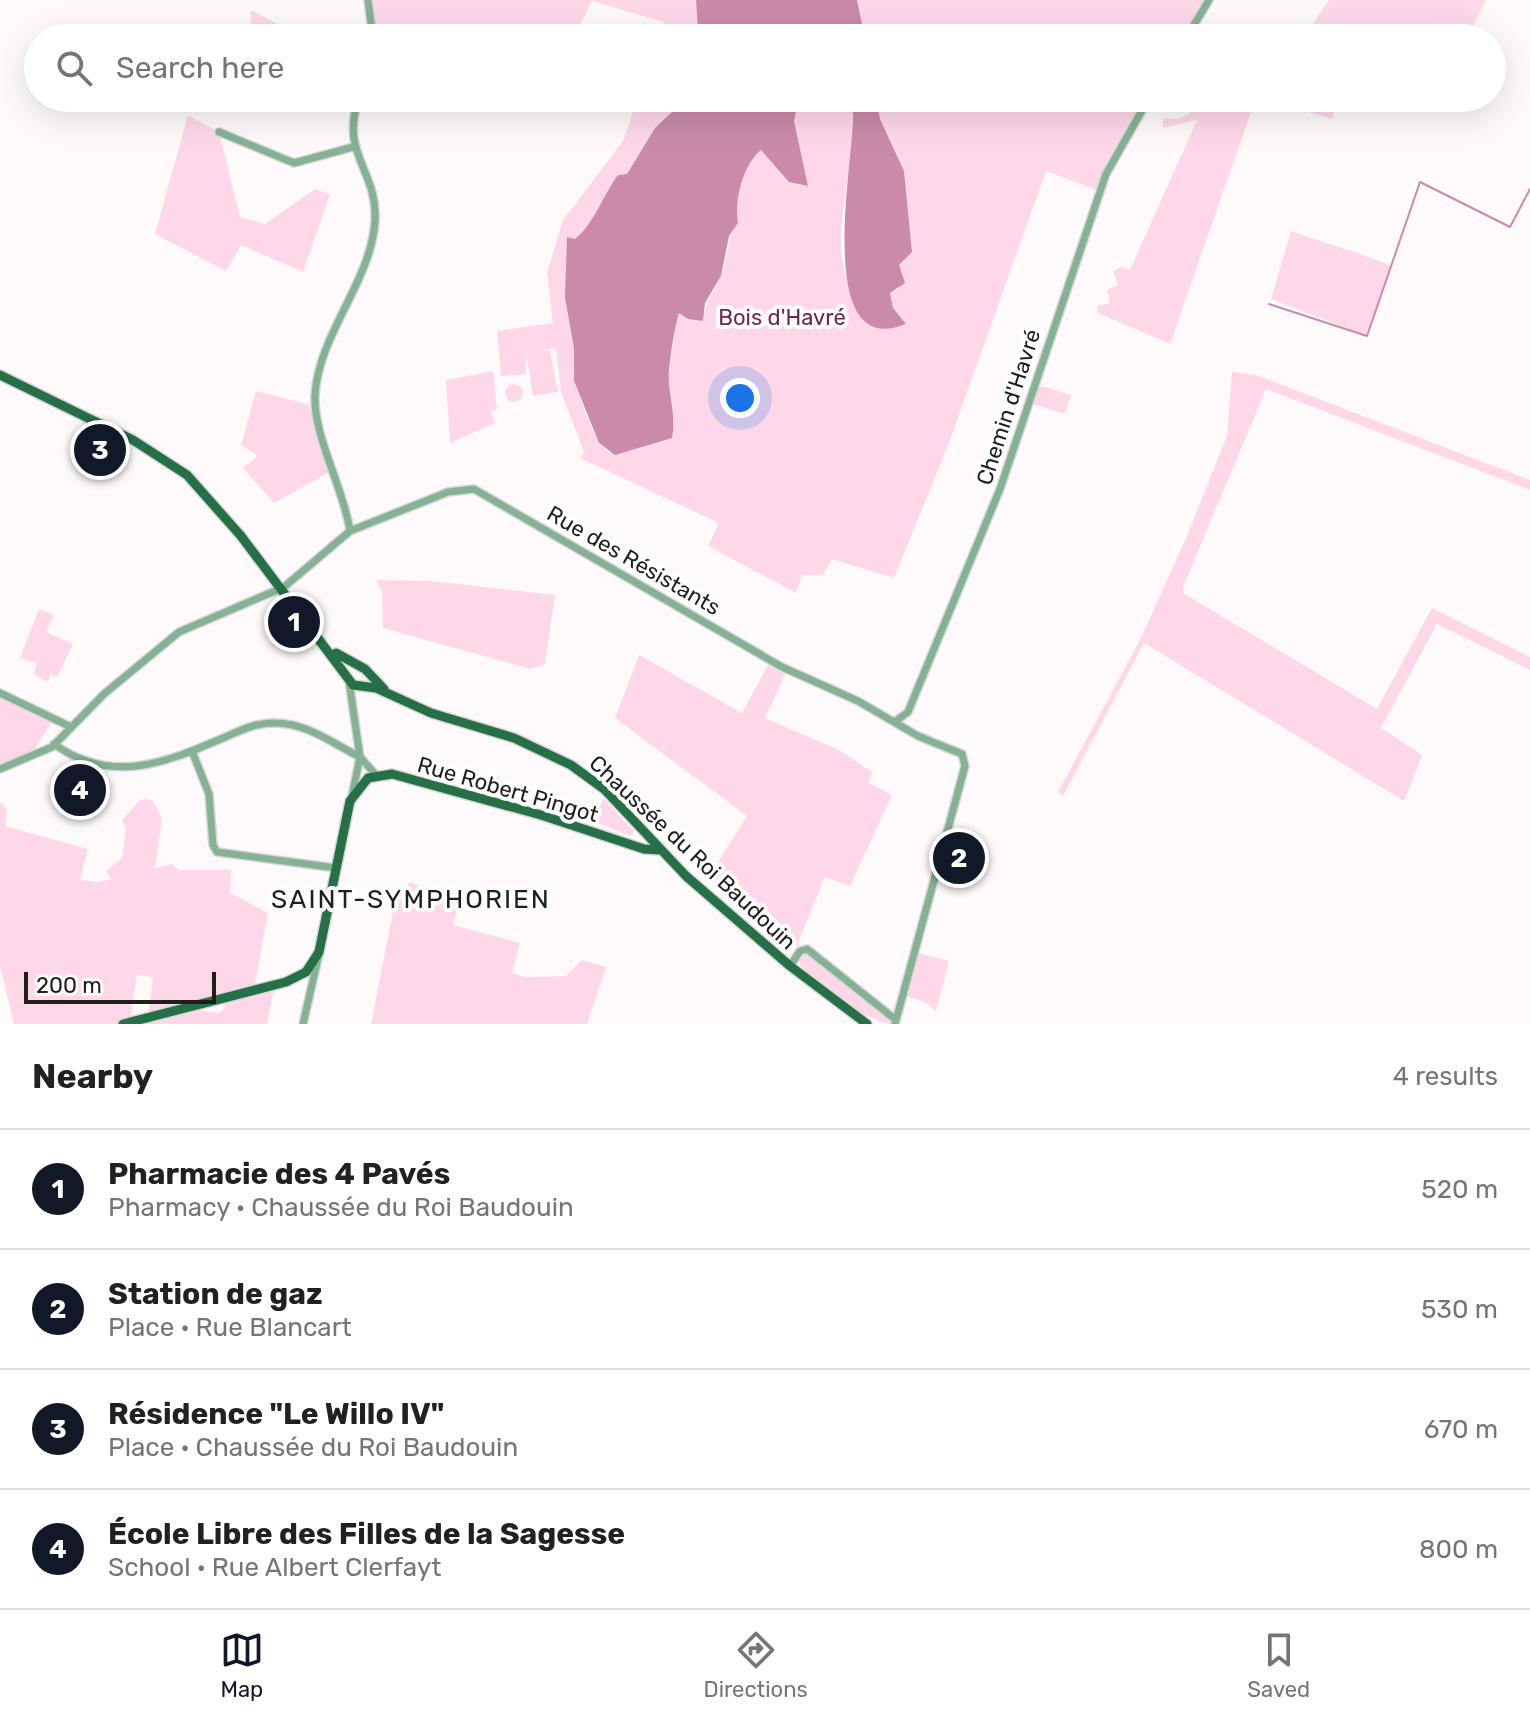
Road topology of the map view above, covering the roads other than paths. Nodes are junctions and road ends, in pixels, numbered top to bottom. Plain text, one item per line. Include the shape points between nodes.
1 (368, 0) edge
2 (1209, 0) edge
3 (371, 24) edge
4 (1194, 24) edge
5 (355, 112) edge
6 (1141, 112) edge
7 (219, 132) dead end
8 (353, 147) junction
9 (0, 375) edge
10 (350, 531) junction
11 (280, 589) junction
12 (327, 647) junction
13 (362, 670) junction
14 (349, 679) junction
15 (362, 686) junction
16 (0, 693) edge
17 (393, 695) junction
18 (353, 701) junction
19 (895, 722) junction
20 (69, 726) junction
21 (54, 744) junction
22 (192, 751) junction
23 (360, 757) junction
24 (0, 769) edge
25 (376, 775) junction
26 (352, 796) junction
27 (660, 850) junction
28 (336, 868) junction
29 (319, 952) junction
30 (790, 966) junction
31 (895, 1022) edge
32 (123, 1024) edge
33 (303, 1024) edge
34 (867, 1024) edge

1 - 3 street
2 - 4 street
5 - 8 street
6 - 19 street, Chemin d'Havré via 1108,169 995,501 908,712
7 - 8 street via 294,163
8 - 10 street via 372,191 374,229 327,349 315,398
9 - 11 main road, Chaussée du Roi Baudouin via 176,465 222,511
10 - 11 street, Rue des Résistants
10 - 19 street, Rue des Résistants via 448,492 474,489 782,667
11 - 12 main road, Chaussée du Roi Baudouin
11 - 20 street, Rue des Résistants via 170,638
12 - 13 main road, Chaussée du Roi Baudouin
12 - 14 main road, Chaussée du Roi Baudouin
13 - 14 main road
13 - 15 main road via 368,680
13 - 17 main road, Chaussée du Roi Baudouin
14 - 15 main road, Chaussée du Roi Baudouin
14 - 18 street
15 - 17 main road, Chaussée du Roi Baudouin
15 - 18 street
16 - 20 street
17 - 27 main road, Chaussée du Roi Baudouin via 431,713 522,741 571,765 604,789
18 - 23 street
19 - 31 street, Rue des Résistants via 959,752 965,766
20 - 21 street, Rue des Résistants
21 - 22 street via 88,760 129,768
21 - 24 street
22 - 23 street via 258,724 278,723 312,731
22 - 28 street via 209,794 217,852
23 - 25 street
23 - 26 street
25 - 26 main road
25 - 27 main road, Rue Robert Pingot via 400,776
26 - 28 main road
27 - 30 main road, Chaussée du Roi Baudouin
28 - 29 main road
29 - 32 main road via 299,977
29 - 33 street
30 - 31 street via 807,949
30 - 34 main road, Chaussée du Roi Baudouin

